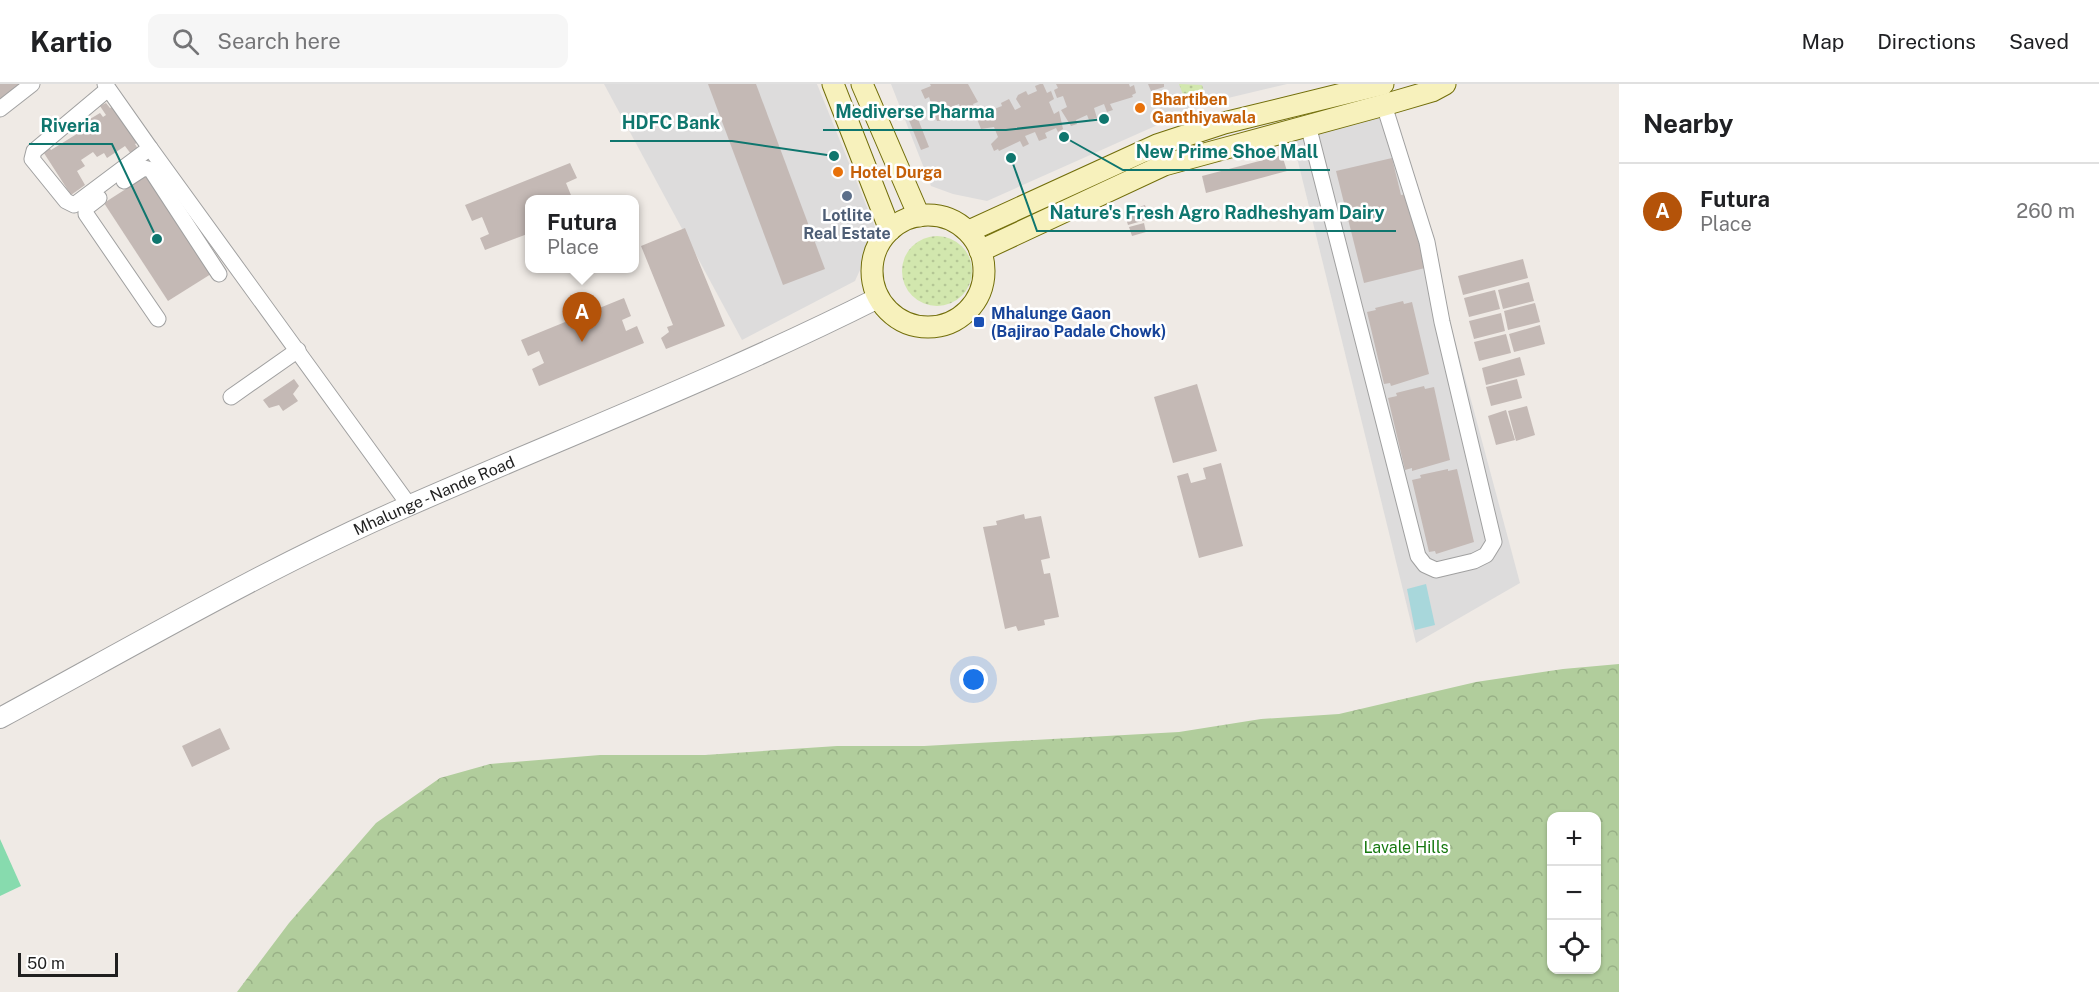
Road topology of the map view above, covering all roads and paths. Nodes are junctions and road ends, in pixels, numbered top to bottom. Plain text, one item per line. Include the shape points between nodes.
1 (32, 84) edge
2 (833, 84) edge
3 (862, 84) edge
4 (1383, 84) edge
5 (1445, 84) edge
6 (107, 86) edge
7 (1384, 105) junction
8 (0, 109) edge
9 (1308, 125) junction
10 (150, 148) junction
11 (919, 216) junction
12 (203, 219) junction
13 (188, 228) junction
14 (890, 230) junction
15 (969, 231) junction
16 (980, 251) junction
17 (219, 274) dead end
18 (878, 298) junction
19 (158, 319) dead end
20 (298, 350) junction
21 (231, 396) dead end
22 (410, 505) junction
23 (0, 718) edge

1 - 8 street
2 - 14 main road
3 - 11 main road
4 - 15 main road via 1224,123 1157,145
5 - 7 main road
6 - 10 street
6 - 10 street via 32,153 32,159 66,201 74,205
7 - 9 main road
7 - 9 street via 1427,242 1494,542 1486,555 1474,561 1436,570 1418,556
9 - 16 main road via 1164,165
10 - 12 street
11 - 14 main road
11 - 15 main road via 938,217
12 - 13 street
12 - 20 street
13 - 17 street
13 - 19 street via 146,167 86,208 86,214
14 - 18 main road via 878,245 872,262 872,281
15 - 16 main road
16 - 18 main road via 982,287 960,317 943,325 924,327 906,323 890,313
18 - 22 street, Mhalunge - Nande Road via 786,344
20 - 21 street
20 - 22 street
22 - 23 street, Mhalunge - Nande Road via 266,574

